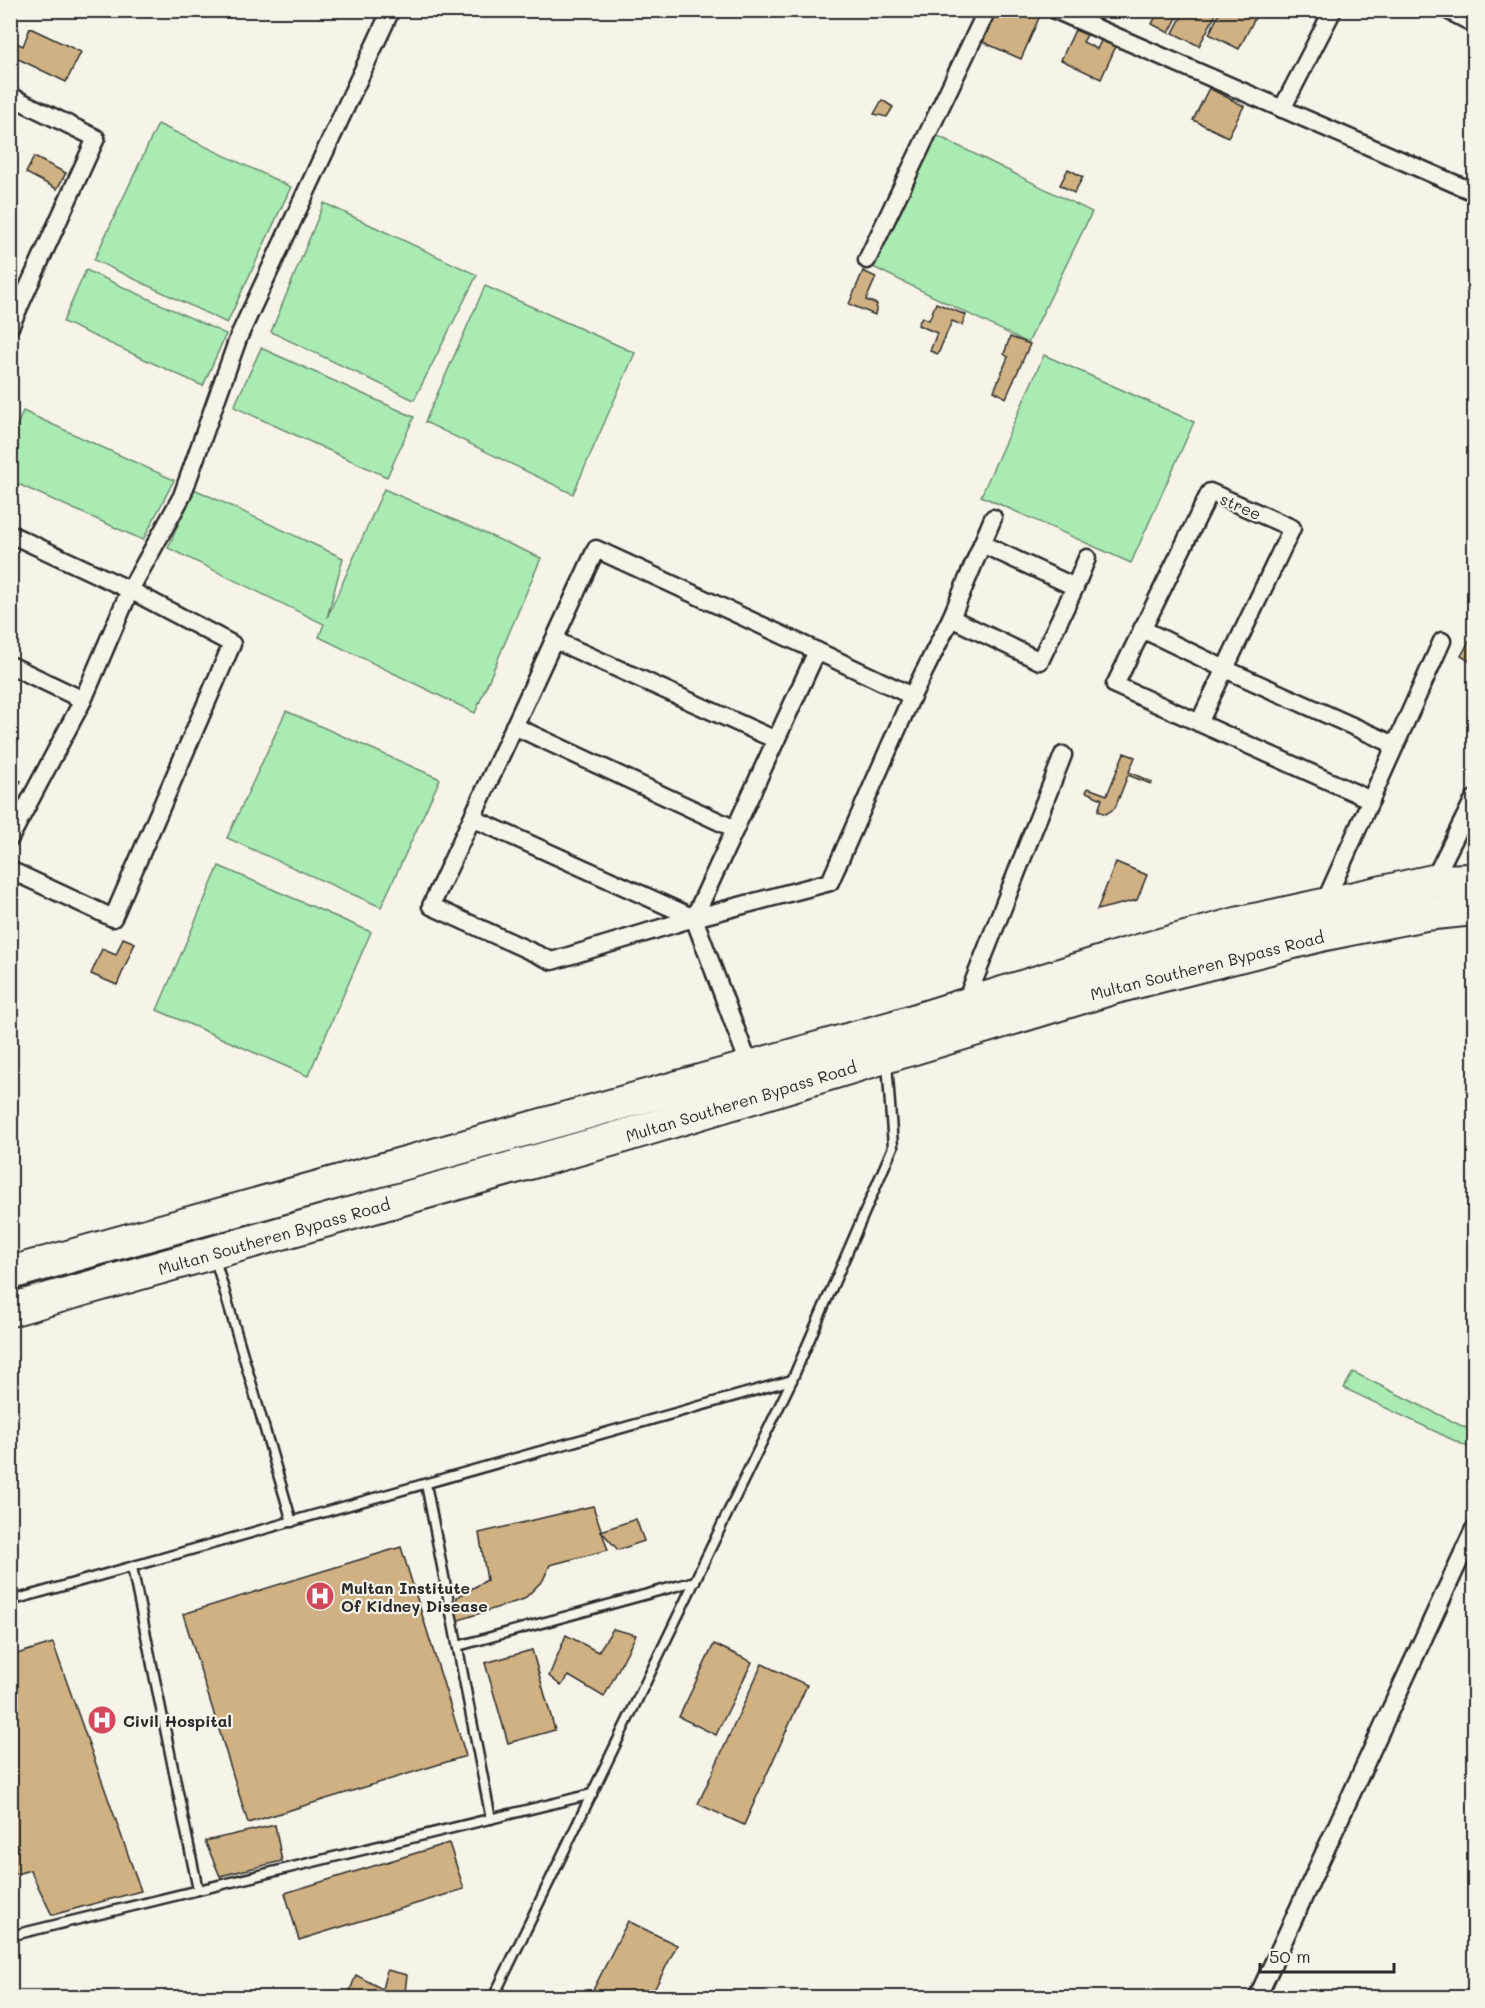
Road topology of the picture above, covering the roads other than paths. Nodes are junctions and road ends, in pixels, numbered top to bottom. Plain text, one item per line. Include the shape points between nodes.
1 (391, 10) edge
2 (987, 10) edge
3 (1055, 10) edge
4 (1332, 10) edge
5 (1447, 10) edge
6 (1474, 24) edge
7 (10, 96) edge
8 (1282, 109) junction
9 (1474, 192) edge
10 (867, 260) dead end
11 (10, 327) edge
12 (993, 518) dead end
13 (10, 534) edge
14 (982, 544) junction
15 (1087, 558) dead end
16 (1075, 587) junction
17 (130, 590) junction
18 (951, 618) junction
19 (1142, 629) junction
20 (554, 640) junction
21 (1442, 641) dead end
22 (817, 651) junction
23 (10, 665) edge
24 (1225, 669) junction
25 (912, 696) junction
26 (83, 700) junction
27 (1199, 723) junction
28 (514, 726) junction
29 (776, 740) junction
30 (1395, 744) junction
31 (1063, 755) dead end
32 (1474, 799) edge
33 (1371, 800) junction
34 (472, 818) junction
35 (735, 829) junction
36 (10, 838) edge
37 (10, 870) edge
38 (1433, 880) junction
39 (1474, 880) edge
40 (1324, 904) junction
41 (1474, 909) edge
42 (694, 918) junction
43 (964, 1006) junction
44 (886, 1057) junction
45 (750, 1067) junction
46 (214, 1253) junction
47 (10, 1273) edge
48 (10, 1311) edge
49 (792, 1380) junction
50 (426, 1484) junction
51 (292, 1522) junction
52 (1474, 1529) edge
53 (132, 1567) junction
54 (695, 1581) junction
55 (10, 1601) edge
56 (458, 1647) junction
57 (592, 1794) junction
58 (491, 1819) junction
59 (198, 1890) junction
60 (10, 1936) edge
61 (493, 1998) edge
62 (1257, 1998) edge

1 - 17 street via 239,336 182,495
2 - 10 street
3 - 8 street
4 - 8 street
5 - 6 street
7 - 11 street via 96,138
8 - 9 street
12 - 14 street
13 - 17 street
14 - 16 street
14 - 18 street
15 - 16 street
16 - 18 street via 1040,661
17 - 26 street
17 - 37 street via 232,644 113,918
18 - 25 street
19 - 24 street
19 - 24 street, stree via 1210,492 1292,528
19 - 27 street, stree via 1115,685
20 - 22 street via 596,549
20 - 28 street
20 - 29 street
21 - 30 street
22 - 25 street
22 - 29 street
23 - 26 street
24 - 27 street, stree
24 - 30 street
25 - 42 street via 830,882
26 - 36 street
27 - 33 street, stree
28 - 34 street
28 - 35 street
29 - 35 street
30 - 33 street
31 - 43 street
32 - 38 street
33 - 40 street
34 - 42 street
34 - 42 street via 431,906 512,943 552,961
35 - 42 street
38 - 39 highway, Multan Southeren Bypass Road
38 - 40 highway, Multan Southeren Bypass Road
40 - 43 highway, Multan Southeren Bypass Road via 1124,955
41 - 44 highway, Multan Southeren Bypass Road via 1425,914 1292,942 1116,987
42 - 45 street
43 - 45 highway, Multan Southeren Bypass Road
44 - 46 highway, Multan Southeren Bypass Road
44 - 49 lane via 893,1147
45 - 47 highway, Multan Southeren Bypass Road
46 - 48 highway, Multan Southeren Bypass Road
46 - 51 lane
49 - 50 lane
49 - 54 lane
50 - 51 lane
50 - 56 lane
51 - 53 lane
52 - 62 street
53 - 55 lane
53 - 59 lane
54 - 56 lane
54 - 57 lane
56 - 58 lane
57 - 58 lane
57 - 61 lane
58 - 59 lane
59 - 60 lane

